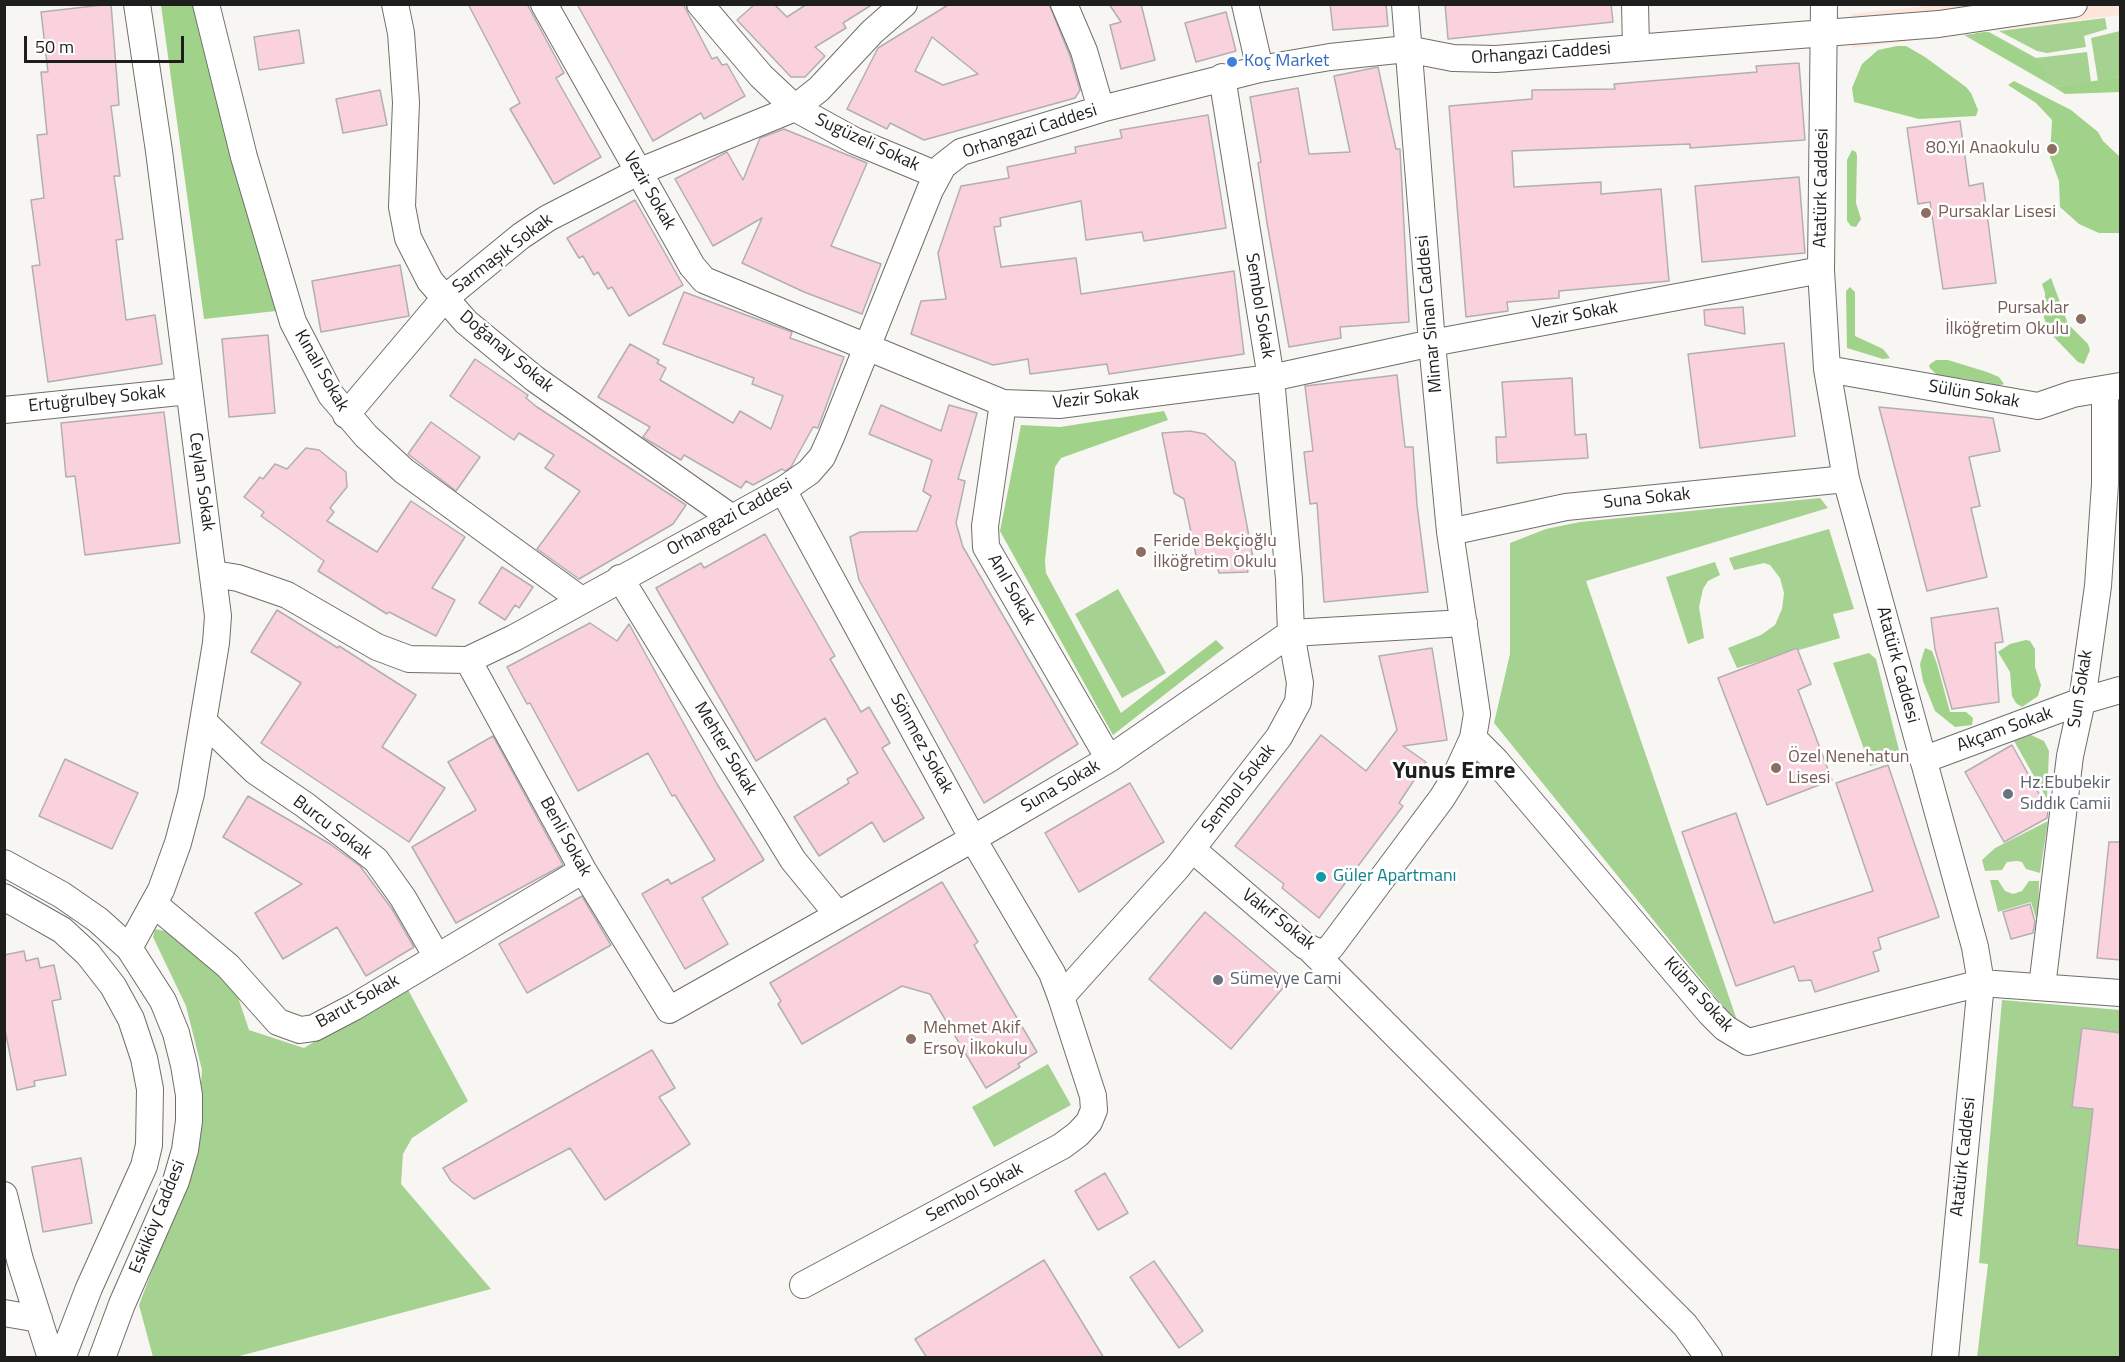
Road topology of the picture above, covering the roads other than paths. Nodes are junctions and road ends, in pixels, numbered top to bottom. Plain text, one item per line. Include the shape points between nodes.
1 (137, 4) edge
2 (206, 4) edge
3 (394, 4) edge
4 (544, 4) edge
5 (700, 4) edge
6 (904, 4) edge
7 (1064, 4) edge
8 (1245, 4) edge
9 (1405, 4) edge
10 (1635, 4) edge
11 (1824, 4) edge
12 (2074, 4) edge
13 (1823, 33) junction
14 (1636, 48) junction
15 (1407, 49) junction
16 (1260, 69) junction
17 (1222, 77) junction
18 (795, 108) junction
19 (1101, 109) junction
20 (638, 172) junction
21 (937, 175) junction
22 (1821, 270) junction
23 (444, 299) junction
24 (1432, 343) junction
25 (867, 346) junction
26 (1827, 369) junction
27 (1271, 378) junction
28 (2113, 388) edge
29 (189, 391) junction
30 (1003, 403) junction
31 (4, 410) edge
32 (346, 415) junction
33 (1846, 479) junction
34 (783, 490) junction
35 (732, 518) junction
36 (1450, 532) junction
37 (214, 574) junction
38 (620, 578) junction
39 (580, 599) junction
40 (1464, 623) junction
41 (1291, 633) junction
42 (468, 660) junction
43 (2121, 690) edge
44 (2082, 701) junction
45 (203, 721) junction
46 (1473, 738) junction
47 (1109, 759) junction
48 (1923, 760) junction
49 (973, 839) junction
50 (1192, 849) junction
51 (4, 863) edge
52 (583, 870) junction
53 (4, 897) edge
54 (154, 904) junction
55 (838, 915) junction
56 (129, 948) junction
57 (1311, 950) junction
58 (437, 957) junction
59 (1981, 983) junction
60 (2042, 987) junction
61 (2121, 993) edge
62 (1061, 997) junction
63 (669, 1010) joint
64 (4, 1195) edge
65 (803, 1286) dead end
66 (4, 1313) edge
67 (39, 1319) junction
68 (51, 1358) edge
69 (62, 1358) edge
70 (102, 1358) edge
71 (1708, 1358) edge
72 (1945, 1358) edge

1 - 29 street, Ceylan Sokak
2 - 32 street, Kınalı Sokak via 239,138 293,322 315,367
3 - 23 street, Doğanay Sokak via 401,33 406,102 402,207 412,246
4 - 20 street, Vezir Sokak
5 - 18 street, Sugüzeli Sokak via 761,76
6 - 18 street, Sarmaşık Sokak
7 - 19 street via 1084,51
8 - 16 street
9 - 15 street, Mimar Sinan Caddesi
10 - 14 street
11 - 13 street, Atatürk Caddesi
12 - 13 street, Orhangazi Caddesi via 1939,24
13 - 14 street, Orhangazi Caddesi
13 - 22 street, Atatürk Caddesi
14 - 15 street, Orhangazi Caddesi via 1467,60
15 - 16 street, Orhangazi Caddesi via 1305,59
15 - 24 street, Mimar Sinan Caddesi
16 - 17 street, Orhangazi Caddesi
17 - 19 street, Orhangazi Caddesi
17 - 27 street, Sembol Sokak
18 - 20 street, Sarmaşık Sokak
18 - 21 street, Sugüzeli Sokak via 855,141
19 - 21 street, Orhangazi Caddesi via 961,152 950,158
20 - 23 street, Sarmaşık Sokak via 548,218
20 - 25 street, Vezir Sokak via 704,280
21 - 25 street, Orhangazi Caddesi
22 - 24 street, Vezir Sokak
22 - 26 street, Atatürk Caddesi
23 - 32 street, Sarmaşık Sokak
23 - 35 street, Doğanay Sokak via 535,379
24 - 27 street, Vezir Sokak
24 - 36 street, Mimar Sinan Caddesi
25 - 30 street, Vezir Sokak
25 - 34 street, Orhangazi Caddesi via 822,457 809,472
26 - 28 street, Sülün Sokak via 2038,405
26 - 33 street, Atatürk Caddesi
27 - 30 street, Vezir Sokak via 1059,405
27 - 41 street, Sembol Sokak
28 - 44 street, Sun Sokak via 2098,586
29 - 31 street, Ertuğrulbey Sokak
29 - 37 street, Ceylan Sokak
30 - 47 street, Anıl Sokak via 985,525 986,547
32 - 39 street, Kınalı Sokak via 404,471
33 - 36 street, Suna Sokak via 1566,507
33 - 48 street, Atatürk Caddesi
34 - 35 street, Orhangazi Caddesi
34 - 49 street, Sönmez Sokak
35 - 38 street, Orhangazi Caddesi
36 - 40 street, Mimar Sinan Caddesi
37 - 42 street, Orhangazi Caddesi via 287,595 398,656
37 - 45 street, Ceylan Sokak via 216,643
38 - 39 street, Orhangazi Caddesi
38 - 55 street, Mehter Sokak via 792,860
39 - 42 street, Orhangazi Caddesi
40 - 41 street
40 - 46 street, Vakıf Sokak via 1477,714
41 - 47 street, Suna Sokak
41 - 50 street, Sembol Sokak via 1300,683 1298,702 1279,737
42 - 52 street, Benli Sokak
43 - 44 street, Akçam Sokak
44 - 48 street, Akçam Sokak
44 - 60 street, Sun Sokak via 2070,756
45 - 54 street, Ceylan Sokak via 178,843
45 - 58 street, Burcu Sokak via 255,771 376,860
46 - 57 street, Vakıf Sokak via 1442,798 1331,947 1318,952
46 - 59 street, Kübra Sokak via 1710,1013 1736,1037 1748,1042
47 - 49 street, Suna Sokak
48 - 59 street, Atatürk Caddesi via 1975,947
49 - 55 street, Suna Sokak
49 - 62 street, Sönmez Sokak via 1052,973
50 - 57 street, Vakıf Sokak
50 - 62 street, Sembol Sokak
51 - 56 street, Eskiköy Caddesi via 99,920
52 - 58 street, Barut Sokak
52 - 63 street, Benli Sokak
53 - 69 street via 62,930 88,954 113,986 131,1019 150,1089 149,1145 144,1166
54 - 56 street, Ceylan Sokak
54 - 58 street, Barut Sokak via 228,966 278,1022 300,1030 332,1020
55 - 63 street, Suna Sokak
56 - 70 street, Eskiköy Caddesi via 163,1001 176,1033 189,1095 189,1120 176,1181
57 - 71 street via 1685,1325
59 - 60 street, Kübra Sokak
59 - 72 street, Atatürk Caddesi
60 - 61 street, Kübra Sokak
62 - 65 street, Sembol Sokak via 1093,1096 1094,1110 1089,1122 1051,1152
64 - 67 street
66 - 67 street
67 - 68 street

